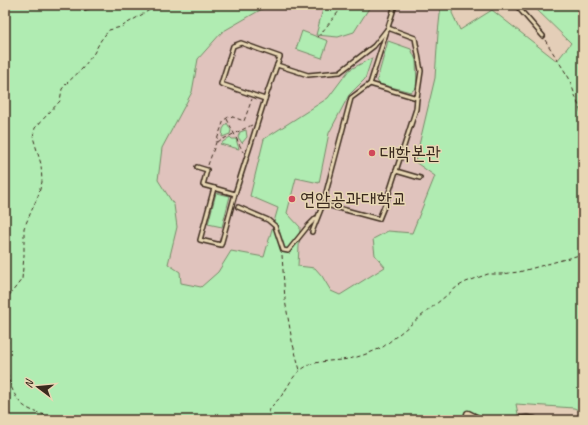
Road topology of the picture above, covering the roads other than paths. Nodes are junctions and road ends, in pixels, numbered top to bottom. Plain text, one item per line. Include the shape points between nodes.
1 (395, 5) edge
2 (516, 5) edge
3 (388, 28) junction
4 (543, 36) road end
5 (277, 65) junction
6 (370, 84) junction
7 (417, 98) junction
8 (265, 99) junction
9 (197, 167) dead end
10 (396, 171) junction
11 (420, 178) dead end
12 (214, 188) junction
13 (235, 194) junction
14 (323, 204) junction
15 (238, 207) dead end
16 (318, 217) junction
17 (312, 232) dead end
18 (468, 414) dead end
19 (480, 420) edge
20 (518, 420) edge
21 (534, 420) edge

1 - 3 lane
2 - 4 lane
3 - 5 lane via 374,46 340,72 308,75
3 - 6 lane
3 - 7 lane via 415,38 422,71
5 - 8 lane
5 - 8 lane via 280,57 241,42 233,46 221,84
6 - 7 lane
6 - 14 lane via 351,98
7 - 10 lane via 416,109
8 - 13 lane
9 - 12 lane via 207,170 202,185
10 - 11 lane
10 - 14 lane via 379,219
12 - 13 lane
12 - 13 lane via 200,240 221,245
14 - 16 lane
15 - 16 lane via 268,220 275,226 283,250 288,251
16 - 17 lane
18 - 19 street
20 - 21 street

